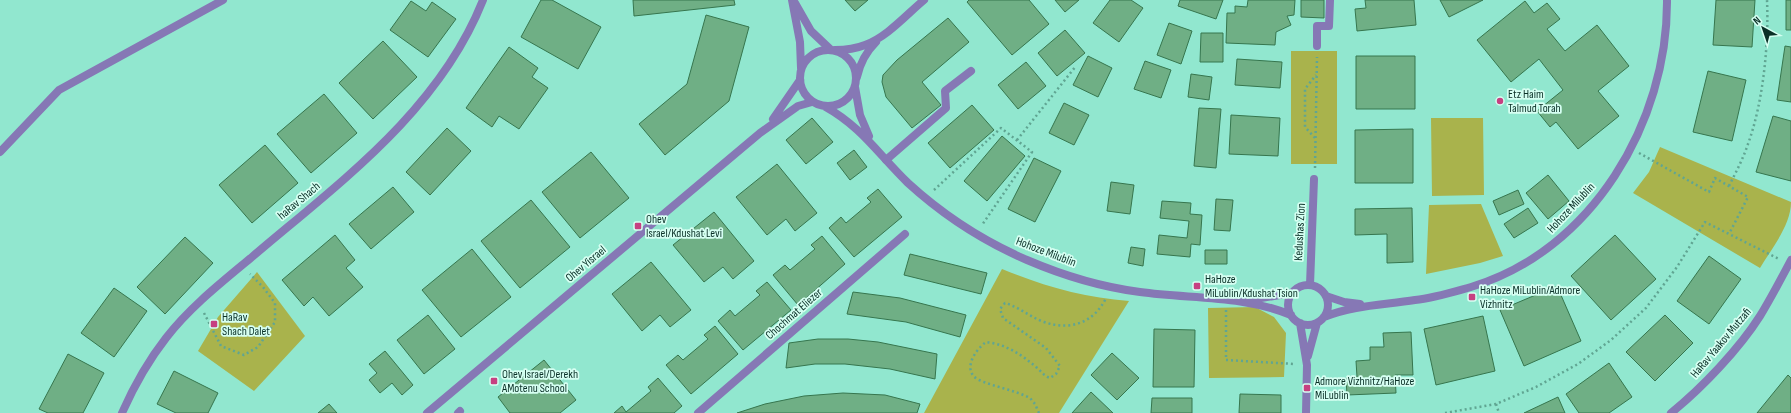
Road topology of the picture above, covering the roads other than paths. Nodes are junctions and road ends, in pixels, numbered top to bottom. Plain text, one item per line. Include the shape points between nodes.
1 (223, 0) edge
2 (483, 0) edge
3 (793, 0) edge
4 (924, 0) edge
5 (1330, 0) edge
6 (1668, 0) edge
7 (886, 32) junction
8 (1317, 46) road end
9 (833, 50) junction
10 (801, 69) junction
11 (971, 71) dead end
12 (856, 77) junction
13 (800, 80) junction
14 (855, 87) junction
15 (812, 102) junction
16 (824, 106) junction
17 (760, 133) junction
18 (877, 149) junction
19 (0, 152) edge
20 (886, 160) junction
21 (1314, 179) road end
22 (905, 234) dead end
23 (1790, 262) edge
24 (1310, 285) junction
25 (1292, 293) junction
26 (1326, 296) junction
27 (1240, 300) junction
28 (1366, 305) junction
29 (1291, 316) junction
30 (1320, 320) junction
31 (1300, 323) junction
32 (1307, 365) junction
33 (122, 413) edge
34 (427, 413) edge
35 (698, 413) edge
36 (1306, 413) edge
37 (1671, 413) edge

1 - 19 street via 59,90
2 - 33 street, haRav Shach via 473,25 452,61 417,107 388,139 345,178 182,319 140,376
3 - 9 street via 811,31
3 - 10 street via 800,42
4 - 7 street
5 - 8 street via 1329,26 1317,26
6 - 28 street, Hohoze Milublin via 1667,24 1652,100 1631,148 1608,186 1581,217 1549,248 1500,277 1444,295
7 - 9 street via 866,45 853,49
7 - 12 street via 863,58
9 - 10 street via 816,52
9 - 12 street via 850,60 855,68
10 - 13 street
11 - 20 street via 945,91 946,108
12 - 14 street
13 - 15 street via 806,96
13 - 17 street
14 - 16 street via 852,94 839,104
14 - 18 street via 864,127
15 - 16 street
15 - 17 street via 798,106
16 - 18 street via 850,122
17 - 34 street, Ohev Yisrael
18 - 20 street, Hohoze Milublin
20 - 27 street, Hohoze Milublin via 948,216 1026,260 1072,276 1138,292
21 - 24 street, Kedushas Zion
22 - 35 street, Chochmat Eliezer
23 - 37 street, HaRav Yaakov Mutzafi via 1759,317 1740,343
24 - 25 street via 1300,287
24 - 26 street via 1319,288
25 - 27 street, Hohoze Milublin
25 - 29 street via 1288,304
26 - 28 street, Hohoze Milublin
26 - 30 street via 1328,308
27 - 29 street, Hohoze Milublin
28 - 30 street, Hohoze Milublin
29 - 31 street
30 - 31 street via 1308,325
30 - 32 street
31 - 32 street
32 - 36 street

